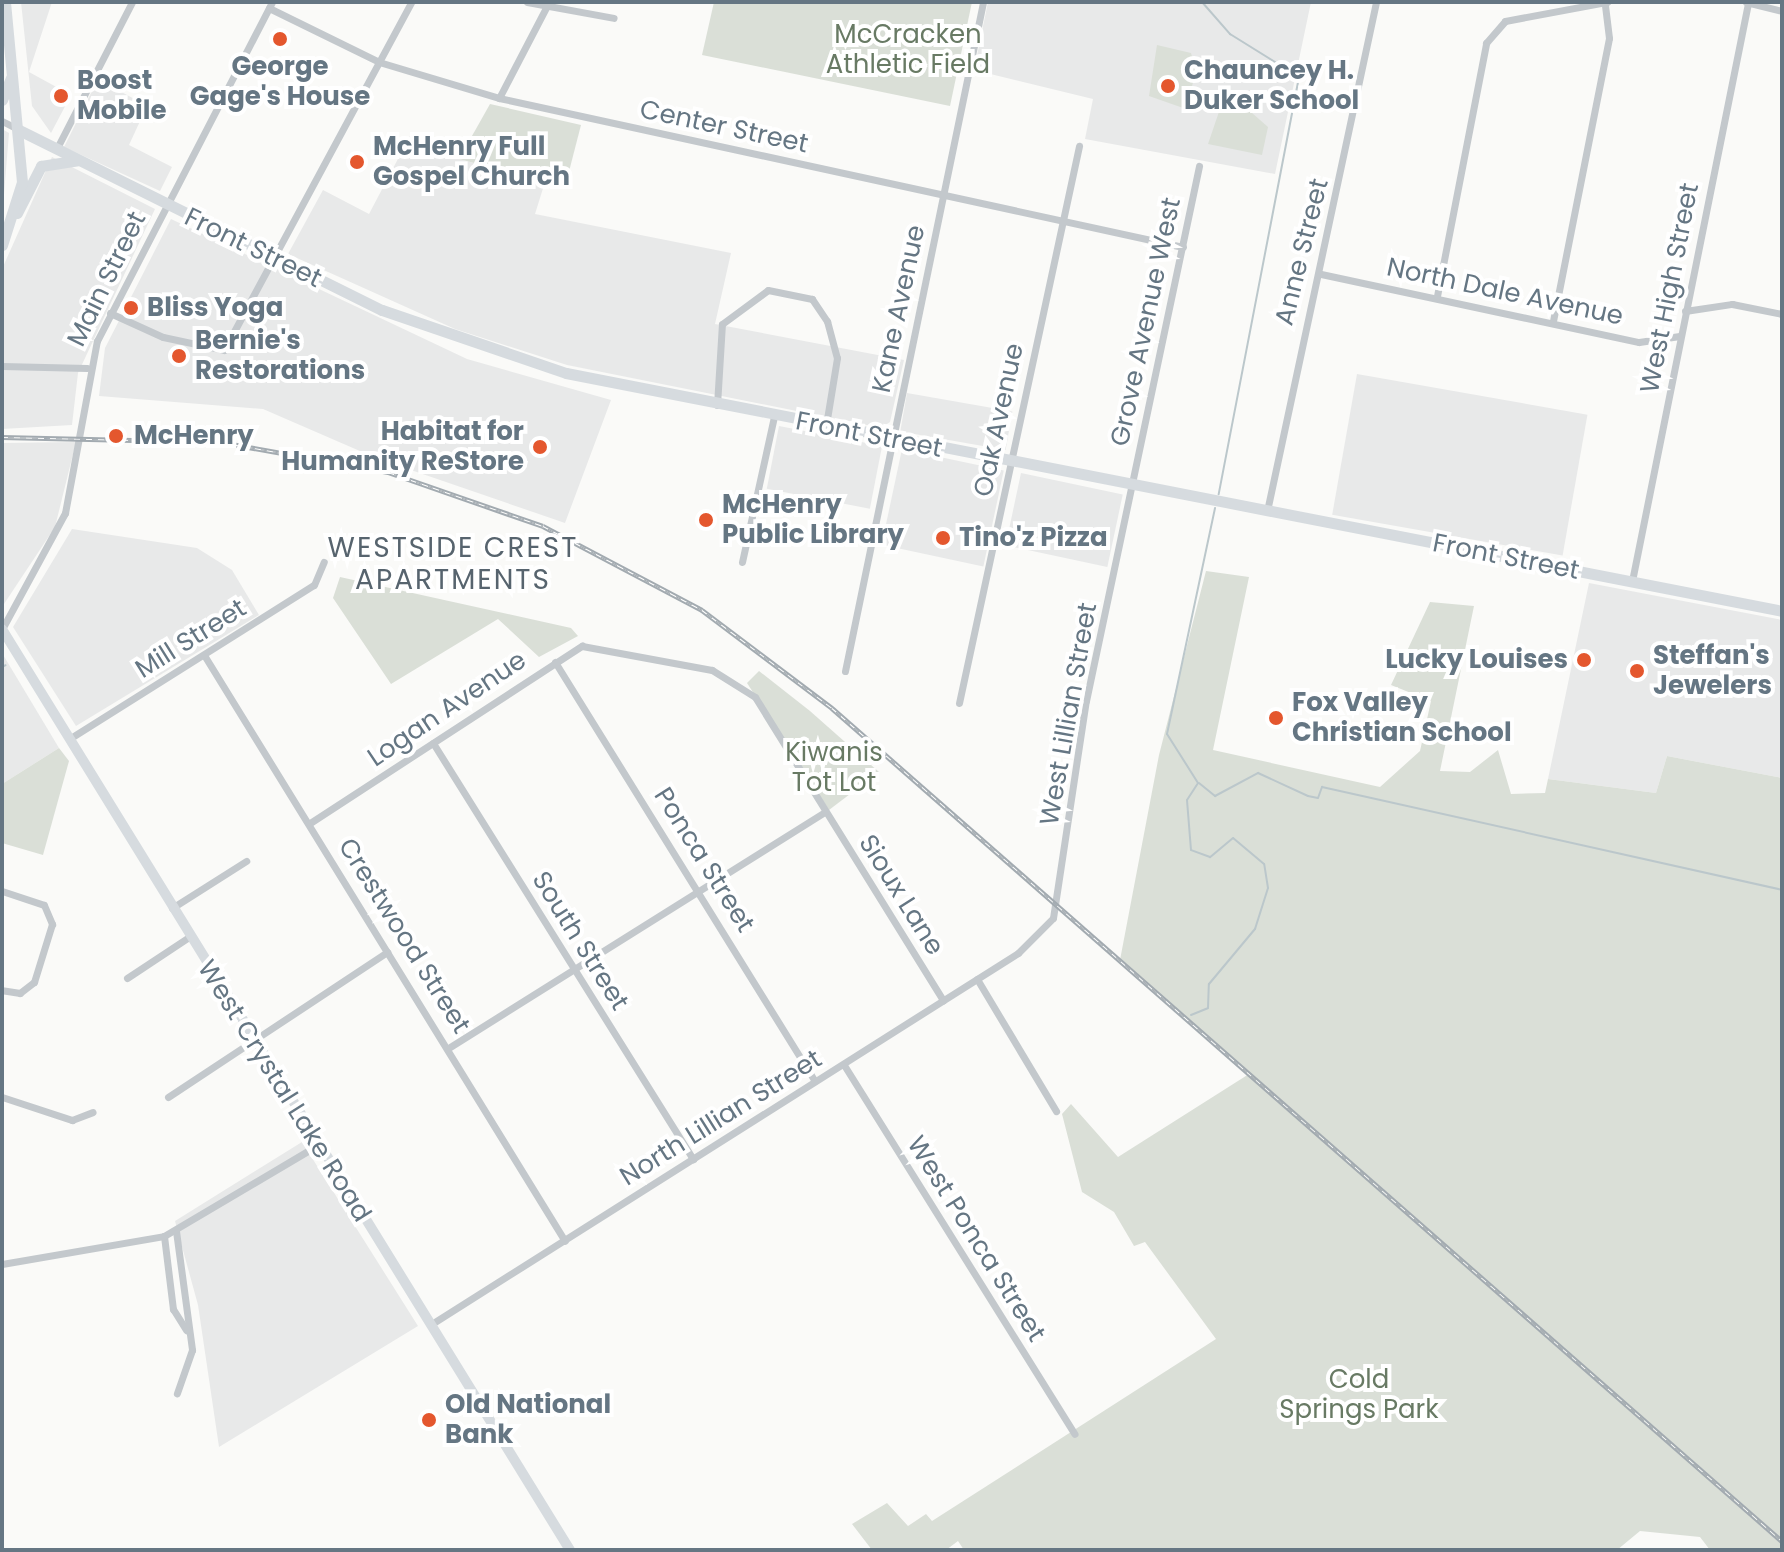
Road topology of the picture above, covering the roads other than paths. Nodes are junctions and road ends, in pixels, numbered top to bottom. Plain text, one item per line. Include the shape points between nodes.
1 (5, 2) edge
2 (132, 2) edge
3 (411, 2) edge
4 (527, 2) edge
5 (983, 2) edge
6 (1376, 2) edge
7 (1606, 2) edge
8 (1746, 2) edge
9 (548, 4) edge
10 (270, 5) edge
11 (1560, 5) edge
12 (1782, 11) edge
13 (614, 18) dead end
14 (379, 62) junction
15 (12, 74) junction
16 (499, 98) junction
17 (2, 100) edge
18 (2, 121) edge
19 (19, 130) junction
20 (1079, 146) dead end
21 (57, 148) junction
22 (79, 160) junction
23 (1199, 166) dead end
24 (943, 195) junction
25 (165, 205) junction
26 (17, 213) junction
27 (1063, 221) junction
28 (2, 245) edge
29 (1183, 247) junction
30 (275, 260) junction
31 (1321, 274) junction
32 (1437, 296) junction
33 (1685, 311) junction
34 (110, 313) junction
35 (1782, 314) edge
36 (1553, 321) junction
37 (1680, 336) junction
38 (2, 366) edge
39 (87, 368) junction
40 (717, 405) junction
41 (774, 416) junction
42 (826, 426) junction
43 (892, 439) junction
44 (1011, 463) junction
45 (1133, 487) junction
46 (1267, 511) junction
47 (324, 562) dead end
48 (742, 562) dead end
49 (1632, 581) junction
50 (1782, 611) edge
51 (2, 629) edge
52 (612, 649) joint
53 (204, 655) junction
54 (555, 662) junction
55 (845, 671) dead end
56 (959, 703) dead end
57 (69, 739) junction
58 (433, 743) junction
59 (825, 812) junction
60 (310, 823) junction
61 (246, 861) dead end
62 (699, 888) junction
63 (2, 891) edge
64 (172, 908) junction
65 (189, 937) junction
66 (1033, 941) joint
67 (387, 952) junction
68 (573, 969) junction
69 (127, 978) dead end
70 (977, 979) junction
71 (2, 990) edge
72 (943, 1000) junction
73 (252, 1042) junction
74 (450, 1047) junction
75 (844, 1065) junction
76 (815, 1081) junction
77 (2, 1097) edge
78 (168, 1097) dead end
79 (1056, 1111) dead end
80 (93, 1112) dead end
81 (318, 1145) junction
82 (693, 1159) junction
83 (176, 1231) junction
84 (164, 1236) junction
85 (565, 1241) junction
86 (2, 1264) edge
87 (428, 1327) junction
88 (186, 1330) junction
89 (177, 1393) dead end
90 (1075, 1434) dead end
91 (570, 1550) edge

1 - 15 main road
2 - 21 street
3 - 14 street
4 - 9 street
5 - 24 street, Kane Avenue
6 - 31 street, Anne Street
7 - 11 street
7 - 36 street via 1609,38
8 - 12 street
8 - 33 street, West High Street
9 - 13 street
9 - 16 street
10 - 14 street, Center Street
10 - 25 street, Main Street
11 - 32 street via 1505,21 1486,43
14 - 16 street, Center Street
14 - 30 street
15 - 17 main road
15 - 19 main road
16 - 24 street, Center Street
18 - 19 street, Front Street
19 - 21 main road, Front Street
19 - 26 main road
20 - 27 street, Oak Avenue
21 - 22 main road, Front Street
22 - 25 main road, Front Street
22 - 26 main road via 41,166
23 - 29 street, Grove Avenue West
24 - 27 street, Center Street
24 - 43 street, Kane Avenue
25 - 30 main road, Front Street
25 - 34 street, Main Street
26 - 28 main road
27 - 29 street, Center Street
27 - 44 street, Oak Avenue
29 - 45 street, Grove Avenue West
30 - 34 street via 224,350 163,337
30 - 40 main road, Front Street via 440,336 566,373
31 - 32 street, North Dale Avenue
31 - 46 street, Anne Street via 1305,317
32 - 36 street, North Dale Avenue
33 - 35 street via 1732,304
33 - 37 street, West High Street
34 - 39 street, Main Street
36 - 37 street, North Dale Avenue via 1639,342
37 - 49 street, West High Street
38 - 39 street
39 - 51 street, Main Street via 65,513
40 - 41 main road, Front Street
40 - 42 street via 719,333 768,290 812,299 827,321 837,358
41 - 42 main road, Front Street
41 - 48 street
42 - 43 main road, Front Street
43 - 44 main road, Front Street
43 - 55 street, Kane Avenue
44 - 45 main road, Front Street
44 - 56 street, Oak Avenue
45 - 46 main road, Front Street
45 - 66 street, West Lillian Street via 1086,701 1058,905
46 - 49 main road, Front Street
47 - 53 street, Mill Street via 314,585
49 - 50 main road, Front Street
51 - 57 street, West Crystal Lake Road
52 - 54 street, Logan Avenue via 582,646
52 - 59 street, Sioux Lane via 741,682
53 - 57 street, Mill Street
53 - 60 street, Crestwood Street
54 - 58 street, Logan Avenue
54 - 62 street, Ponca Street
57 - 64 street, West Crystal Lake Road
58 - 60 street, Logan Avenue
58 - 68 street, South Street
59 - 62 street
59 - 72 street, Sioux Lane
60 - 67 street, Crestwood Street
61 - 64 street
62 - 68 street
62 - 76 street, Ponca Street
63 - 71 street via 44,905 52,924 34,982 20,993
64 - 65 street, West Crystal Lake Road
65 - 69 street
65 - 73 street, West Crystal Lake Road
66 - 70 street, North Lillian Street
67 - 73 street
67 - 74 street, Crestwood Street
68 - 74 street
68 - 82 street, South Street
70 - 72 street, North Lillian Street
70 - 79 street
72 - 75 street, North Lillian Street
73 - 78 street
73 - 81 street, West Crystal Lake Road
74 - 85 street, Crestwood Street
75 - 76 street, North Lillian Street
75 - 90 street, West Ponca Street
76 - 82 street, North Lillian Street
77 - 80 street via 72,1120
81 - 83 street
81 - 87 street, West Crystal Lake Road
82 - 85 street, North Lillian Street
83 - 84 street
83 - 88 street
84 - 86 street
84 - 88 street via 173,1309
85 - 87 street, North Lillian Street
87 - 91 street, West Crystal Lake Road
88 - 89 street via 192,1350

